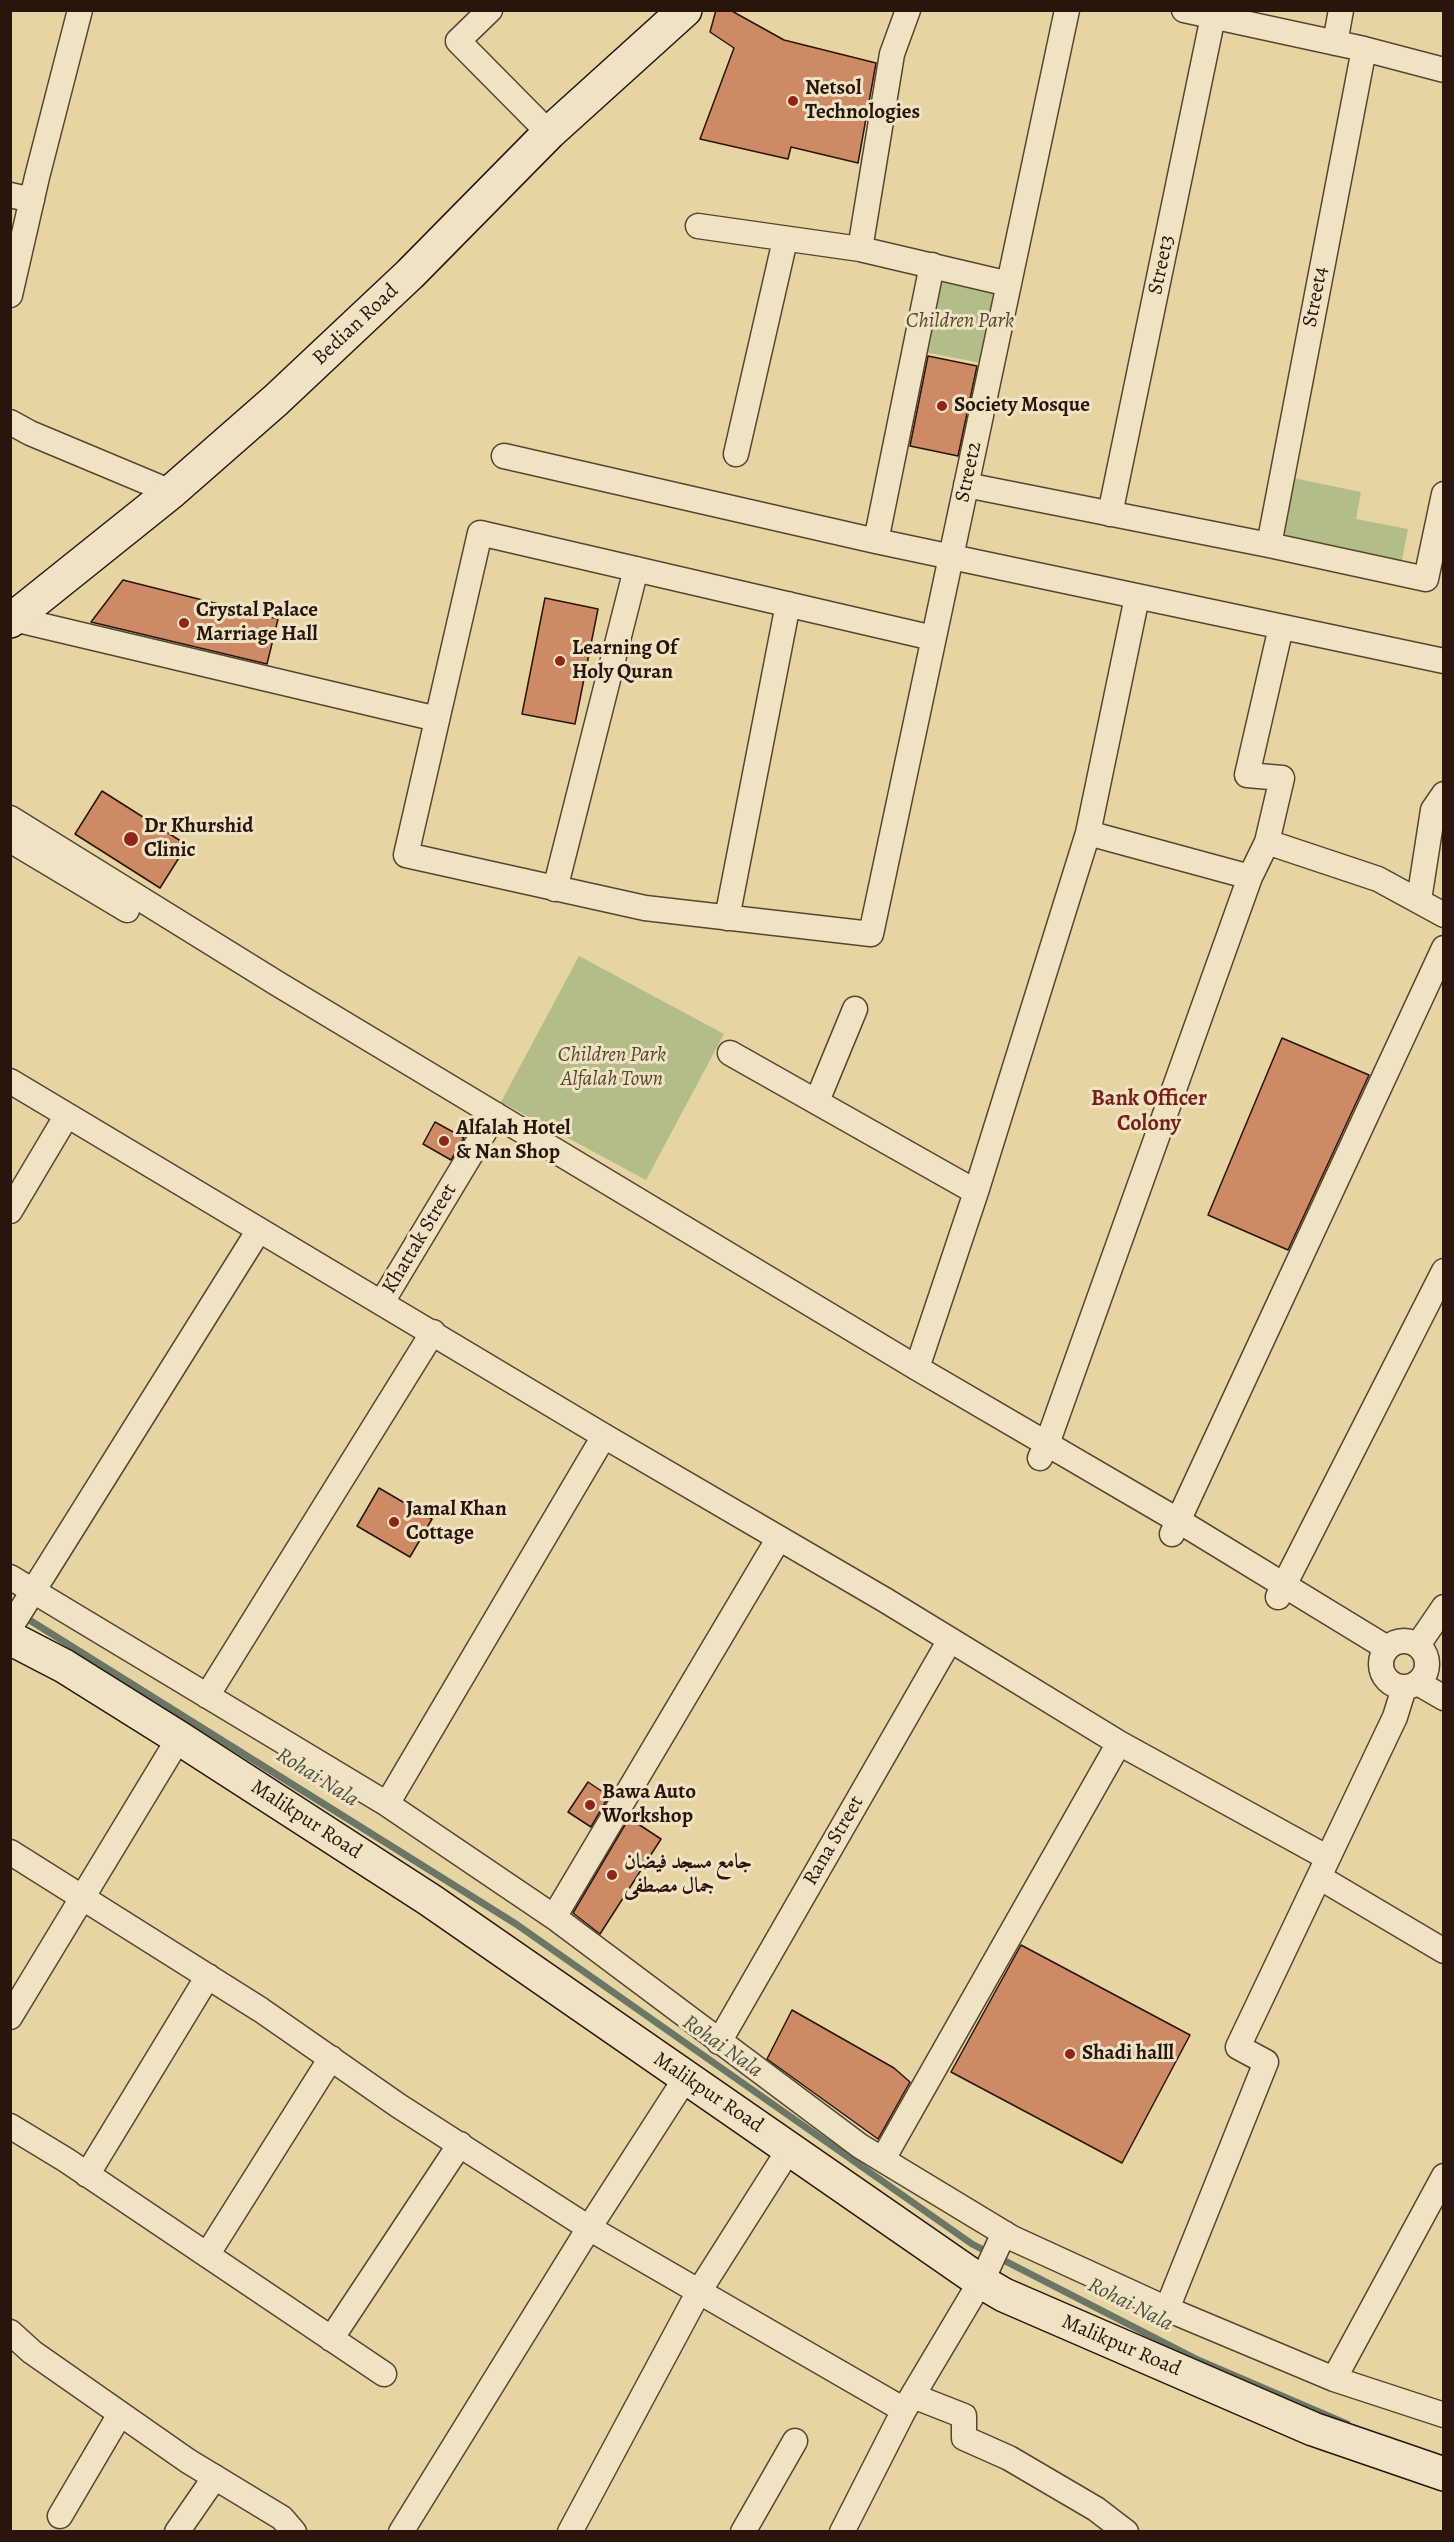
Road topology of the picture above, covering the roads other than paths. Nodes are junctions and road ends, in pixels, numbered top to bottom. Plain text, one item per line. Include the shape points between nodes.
1 (80, 10) edge
2 (490, 10) edge
3 (685, 10) edge
4 (909, 10) edge
5 (1067, 10) edge
6 (1184, 10) edge
7 (1341, 10) edge
8 (1211, 16) junction
9 (1335, 43) junction
10 (1364, 49) junction
11 (1443, 70) edge
12 (549, 133) junction
13 (21, 198) edge
14 (698, 226) dead end
15 (785, 240) junction
16 (860, 249) junction
17 (932, 265) junction
18 (1009, 284) junction
19 (10, 295) edge
20 (10, 423) edge
21 (736, 454) dead end
22 (504, 456) dead end
23 (966, 485) junction
24 (171, 492) junction
25 (1443, 494) edge
26 (1110, 514) junction
27 (876, 541) junction
28 (1269, 545) junction
29 (951, 558) junction
30 (636, 569) junction
31 (1137, 597) junction
32 (788, 604) junction
33 (12, 620) edge
34 (1281, 627) junction
35 (933, 638) junction
36 (1443, 661) edge
37 (437, 719) junction
38 (1443, 794) edge
39 (10, 818) edge
40 (1088, 833) junction
41 (10, 840) edge
42 (1267, 842) junction
43 (1250, 877) junction
44 (555, 889) junction
45 (1419, 900) junction
46 (1443, 915) edge
47 (727, 918) junction
48 (1443, 948) edge
49 (855, 1009) dead end
50 (730, 1053) dead end
51 (10, 1082) edge
52 (818, 1101) junction
53 (67, 1115) junction
54 (492, 1120) junction
55 (976, 1192) junction
56 (10, 1211) edge
57 (259, 1230) junction
58 (1443, 1271) edge
59 (382, 1302) junction
60 (433, 1332) junction
61 (917, 1368) junction
62 (604, 1436) junction
63 (1044, 1451) junction
64 (1176, 1528) junction
65 (779, 1538) junction
66 (10, 1577) edge
67 (1281, 1591) junction
68 (1443, 1606) edge
69 (19, 1617) edge
70 (950, 1640) junction
71 (1418, 1645) junction
72 (1384, 1653) junction
73 (1423, 1679) edge
74 (207, 1696) junction
75 (1443, 1698) edge
76 (179, 1738) junction
77 (1119, 1743) junction
78 (387, 1804) junction
79 (10, 1852) edge
80 (1324, 1868) junction
81 (83, 1896) junction
82 (554, 1917) junction
83 (1443, 1951) edge
84 (208, 1976) junction
85 (10, 2017) edge
86 (719, 2042) junction
87 (331, 2058) junction
88 (685, 2079) junction
89 (10, 2126) edge
90 (460, 2144) junction
91 (790, 2148) junction
92 (883, 2159) junction
93 (87, 2175) junction
94 (1443, 2176) edge
95 (589, 2228) junction
96 (1002, 2238) junction
97 (207, 2255) junction
98 (982, 2278) junction
99 (699, 2293) junction
100 (1167, 2308) junction
101 (11, 2335) edge
102 (331, 2339) junction
103 (384, 2374) dead end
104 (1334, 2379) junction
105 (908, 2403) junction
106 (120, 2414) junction
107 (1443, 2415) edge
108 (795, 2441) dead end
109 (1443, 2474) edge
110 (215, 2477) junction
111 (60, 2516) dead end
112 (177, 2532) edge
113 (294, 2532) edge
114 (401, 2532) edge
115 (570, 2532) edge
116 (743, 2532) edge
117 (842, 2532) edge
118 (1126, 2532) edge

1 - 13 street
2 - 12 street via 458,41
3 - 12 street, Bedian Road
4 - 16 street via 892,54
5 - 18 street, Street2
6 - 8 street
7 - 9 street
8 - 9 street
8 - 26 street, Street3
9 - 10 street
10 - 11 street
10 - 28 street, Street4
12 - 24 street, Bedian Road via 410,274
13 - 19 street
14 - 15 street
15 - 16 street
15 - 21 street
16 - 17 street
17 - 18 street
17 - 27 street
18 - 23 street, Street2
20 - 24 street
22 - 27 street
23 - 26 street
23 - 29 street, Street2
24 - 33 street, Bedian Road
25 - 28 street via 1426,579
26 - 28 street
27 - 29 street
29 - 31 street
29 - 35 street, Street2
30 - 32 street
30 - 37 street via 480,533
30 - 44 street
31 - 34 street
31 - 40 street
32 - 35 street
32 - 47 street
33 - 37 street
34 - 36 street
34 - 42 street via 1247,775 1282,778
35 - 47 street, Street2 via 871,934
37 - 44 street via 406,855
38 - 45 street via 1433,810
39 - 54 street
40 - 43 street
40 - 55 street
41 - 54 street
42 - 43 street
42 - 45 street via 1378,879
43 - 63 street
44 - 47 street via 645,908
45 - 46 street
48 - 64 street
49 - 52 street
50 - 52 street
51 - 53 street
52 - 55 street
53 - 56 street
53 - 57 street
54 - 59 street, Khattak Street
54 - 61 street
54 - 63 street
55 - 61 street
57 - 59 street
57 - 69 street
58 - 67 street
59 - 60 street
60 - 62 street
60 - 74 street
61 - 63 street
62 - 65 street
62 - 78 street
63 - 64 street
64 - 67 street
65 - 70 street
65 - 82 street
66 - 69 street
67 - 72 street
68 - 71 street
69 - 74 street
69 - 76 street, Malikpur Road via 64,1666
70 - 77 street
70 - 86 street, Rana Street
71 - 72 street via 1402,1640
71 - 73 street via 1427,1659
72 - 73 street via 1381,1669 1394,1685
73 - 75 street
73 - 80 street via 1395,1717
74 - 78 street
76 - 81 street
76 - 88 street, Malikpur Road via 430,1900
77 - 80 street
77 - 92 street
78 - 82 street
79 - 81 street
80 - 83 street
80 - 100 street via 1238,2047 1266,2062
81 - 84 street
81 - 85 street
82 - 86 street
84 - 87 street
84 - 93 street
86 - 92 street
87 - 90 street
87 - 97 street
88 - 91 street, Malikpur Road
88 - 95 street
89 - 93 street
90 - 95 street
90 - 102 street
91 - 98 street, Malikpur Road
91 - 99 street
92 - 96 street
93 - 97 street
94 - 104 street
95 - 99 street
95 - 114 street
96 - 98 street
96 - 100 street
97 - 102 street
98 - 105 street
98 - 109 street, Malikpur Road via 1004,2295 1313,2429
99 - 105 street
99 - 115 street
100 - 104 street
101 - 106 street
102 - 103 street
104 - 107 street
105 - 117 street
105 - 118 street via 964,2416 964,2438 1009,2458 1096,2509
106 - 110 street
106 - 111 street
108 - 116 street
110 - 112 street
110 - 113 street via 282,2518

